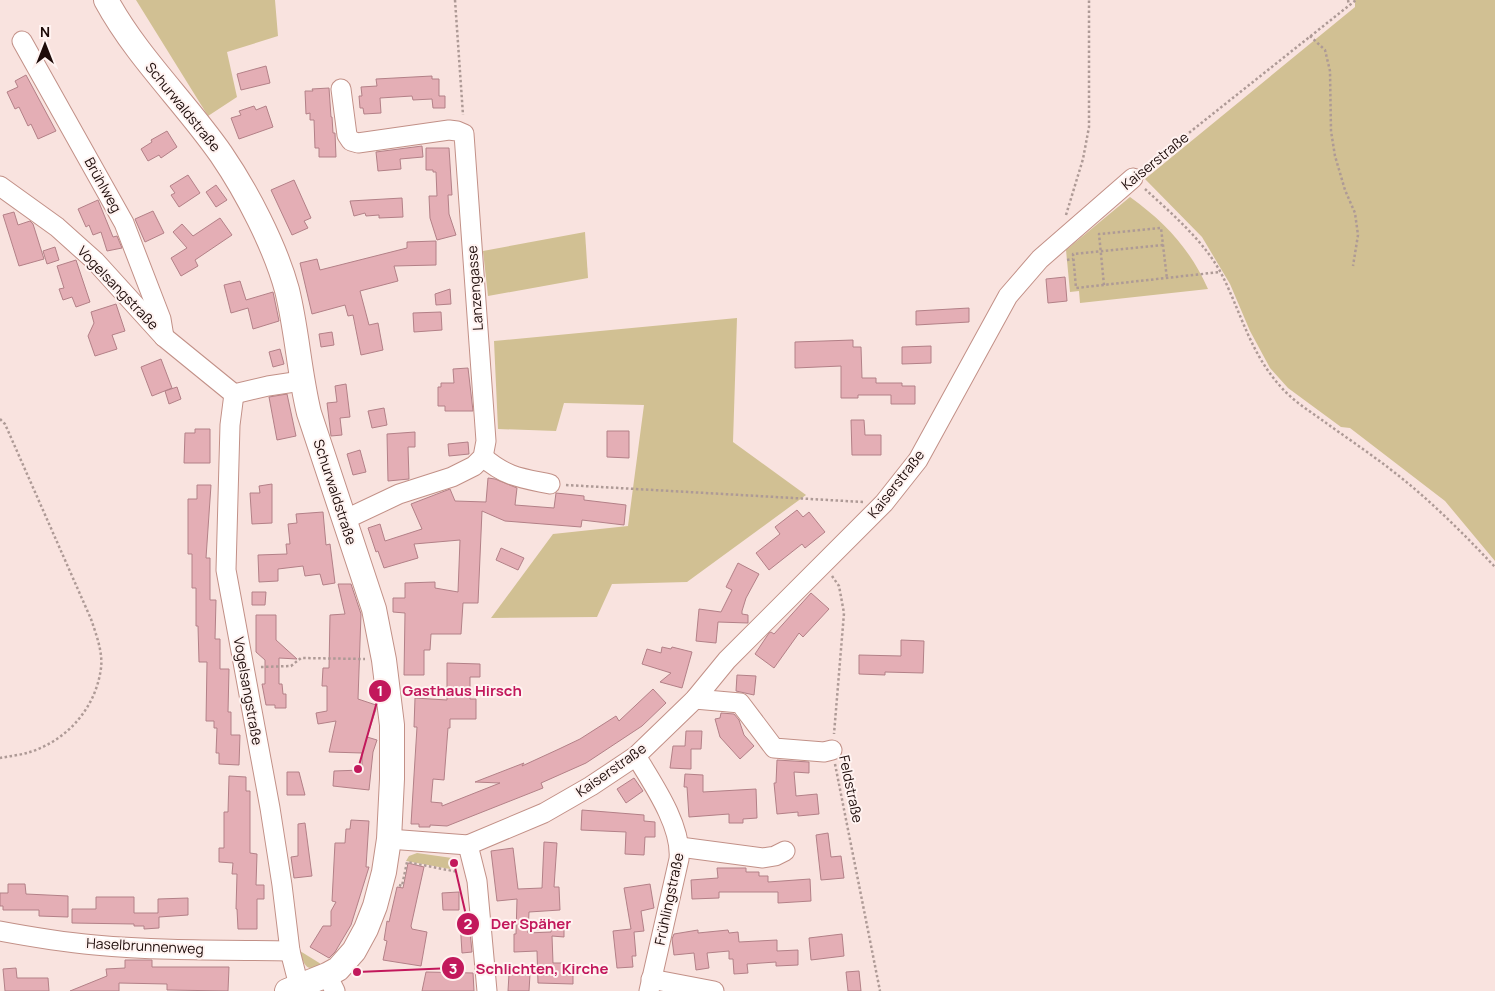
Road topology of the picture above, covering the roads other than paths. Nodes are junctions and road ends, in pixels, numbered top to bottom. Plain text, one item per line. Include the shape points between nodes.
1 (106, 0) edge
2 (22, 41) dead end
3 (340, 89) dead end
4 (1133, 178) road end
5 (0, 186) edge
6 (164, 337) junction
7 (302, 381) junction
8 (234, 394) junction
9 (483, 457) junction
10 (550, 484) road end
11 (344, 520) junction
12 (695, 699) junction
13 (832, 750) road end
14 (636, 756) junction
15 (389, 839) junction
16 (468, 845) junction
17 (680, 847) junction
18 (785, 851) dead end
19 (0, 931) edge
20 (290, 951) junction
21 (331, 983) edge
22 (650, 985) edge
23 (293, 989) edge
24 (487, 991) edge
25 (714, 991) edge

1 - 7 main road, Schurwaldstraße via 143,58 221,154 246,194 286,288
2 - 6 street, Brühlweg via 124,223 161,319
3 - 9 street, Lanzengasse via 347,135 351,141 358,143 449,130 464,134 486,428
4 - 12 street, Kaiserstraße via 1040,259 1008,296 918,460 884,503 727,660
5 - 6 street, Vogelsangstraße via 57,227 95,261
6 - 8 street, Vogelsangstraße
7 - 8 street
7 - 11 main road, Schurwaldstraße via 308,413
8 - 20 street, Vogelsangstraße via 230,425 226,570 270,808
9 - 10 street via 510,475
9 - 11 street via 452,478 399,494
11 - 15 main road, Schurwaldstraße via 374,609 384,660 392,725
12 - 13 street via 740,704 774,748
12 - 14 street, Kaiserstraße
14 - 16 street, Kaiserstraße via 544,813
14 - 17 street, Frühlingstraße via 656,788
15 - 16 street, Kaiserstraße
15 - 21 main road, Schurwaldstraße via 375,906 366,928
16 - 24 street via 475,874
17 - 18 street via 764,858
17 - 22 street, Frühlingstraße
19 - 20 street, Haselbrunnenweg via 97,945
20 - 23 street, Vogelsangstraße
21 - 23 main road, Schurwaldstraße
22 - 25 street

